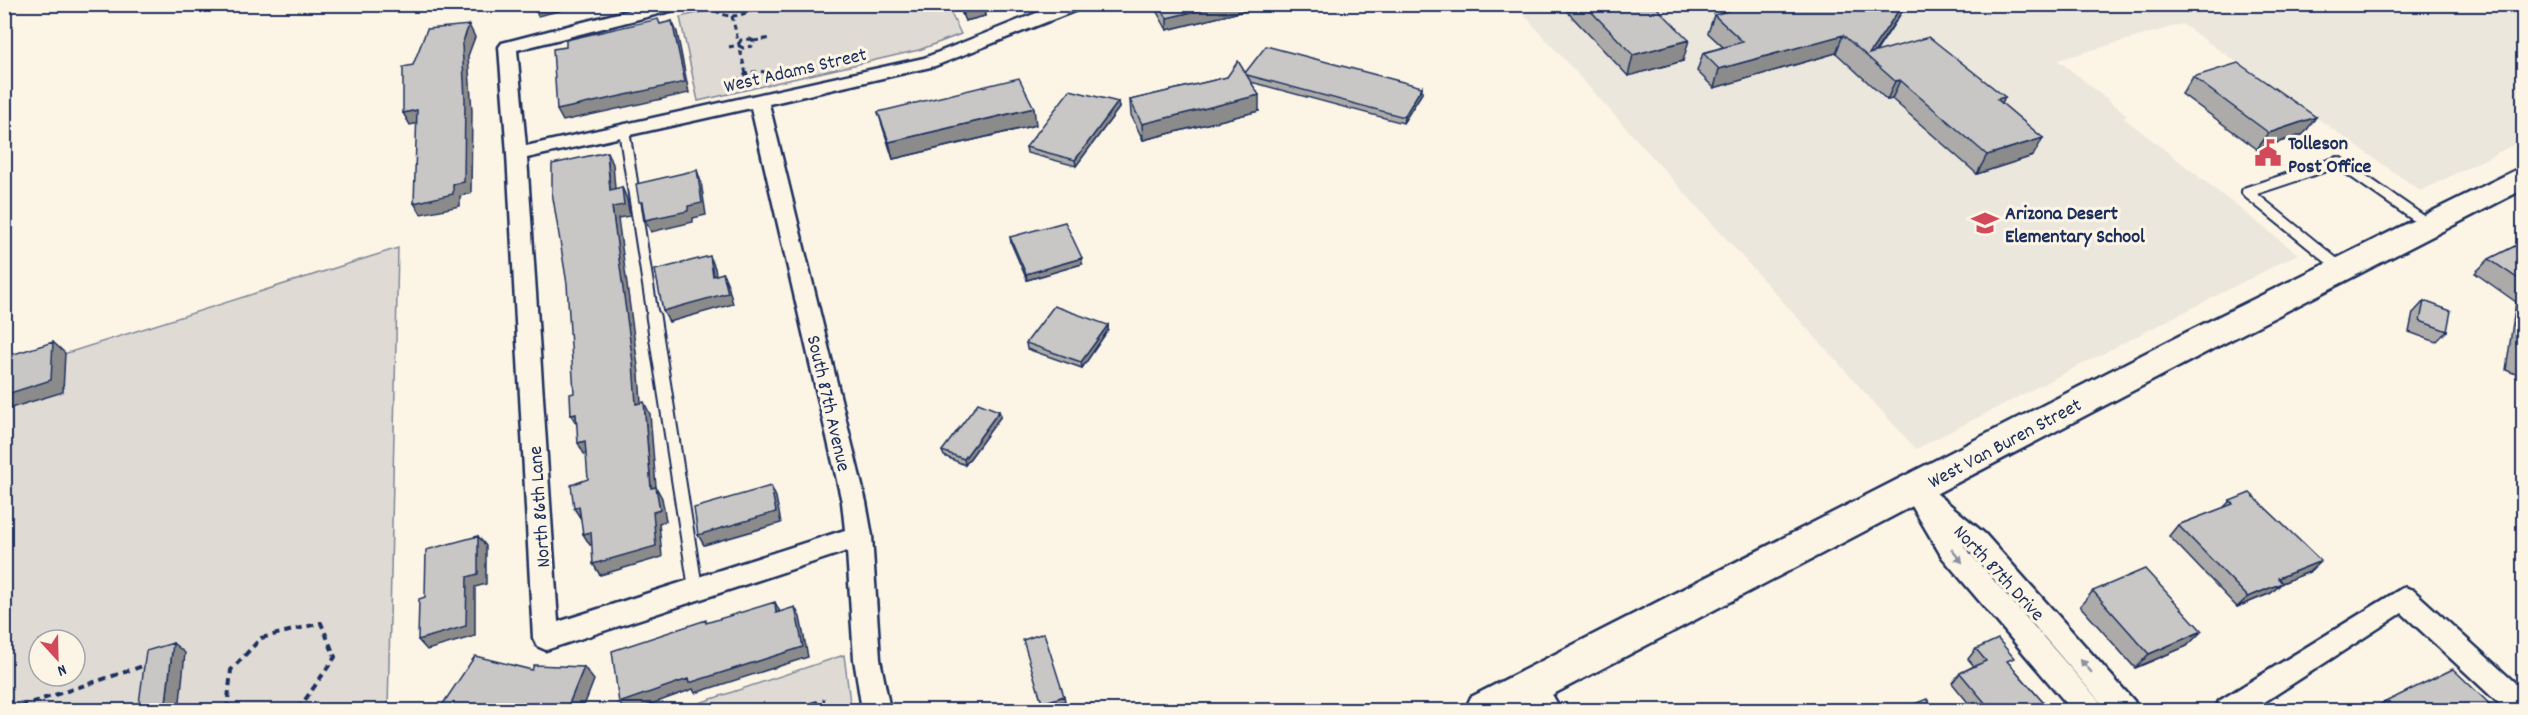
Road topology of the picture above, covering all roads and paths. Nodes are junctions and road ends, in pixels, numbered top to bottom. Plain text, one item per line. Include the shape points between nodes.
1 (676, 4) edge
2 (709, 4) edge
3 (758, 4) edge
4 (1076, 4) edge
5 (732, 16) junction
6 (771, 38) dead end
7 (754, 41) junction
8 (738, 45) junction
9 (729, 47) dead end
10 (746, 74) dead end
11 (759, 100) junction
12 (624, 130) junction
13 (517, 154) junction
14 (2523, 176) edge
15 (2430, 226) junction
16 (2342, 268) junction
17 (1914, 489) junction
18 (859, 536) junction
19 (696, 591) junction
20 (144, 676) edge
21 (825, 700) dead end
22 (1515, 704) edge
23 (2523, 709) edge
24 (9, 711) edge
25 (227, 711) edge
26 (298, 711) edge
27 (788, 711) edge
28 (876, 711) edge
29 (2089, 711) edge
30 (2124, 711) edge
31 (2229, 711) edge

1 - 13 street, North 86th Lane via 507,47
2 - 5 path via 718,15
3 - 5 path via 747,14
4 - 11 street, West Adams Street via 929,62
5 - 8 path
6 - 7 path
7 - 8 path via 746,39
7 - 8 path via 748,48
8 - 9 path
8 - 10 path
11 - 12 street, West Adams Street
11 - 18 street, South 87th Avenue
12 - 13 street, West Adams Street
12 - 19 lane
13 - 19 street, North 86th Lane via 546,639
14 - 15 main road, West Van Buren Street
15 - 16 main road, West Van Buren Street
15 - 16 lane via 2338,162 2247,192
16 - 17 main road, West Van Buren Street
17 - 22 main road, West Van Buren Street
17 -> 29 street, North 87th Drive via 1951,549
30 -> 17 street, North 87th Drive via 1971,535
18 - 19 street, North 86th Lane
18 - 28 street, South 87th Avenue via 860,598
20 - 24 path via 146,664
21 - 27 path
23 - 31 street via 2404,598
25 - 26 path via 231,670 261,638 321,623 335,657

